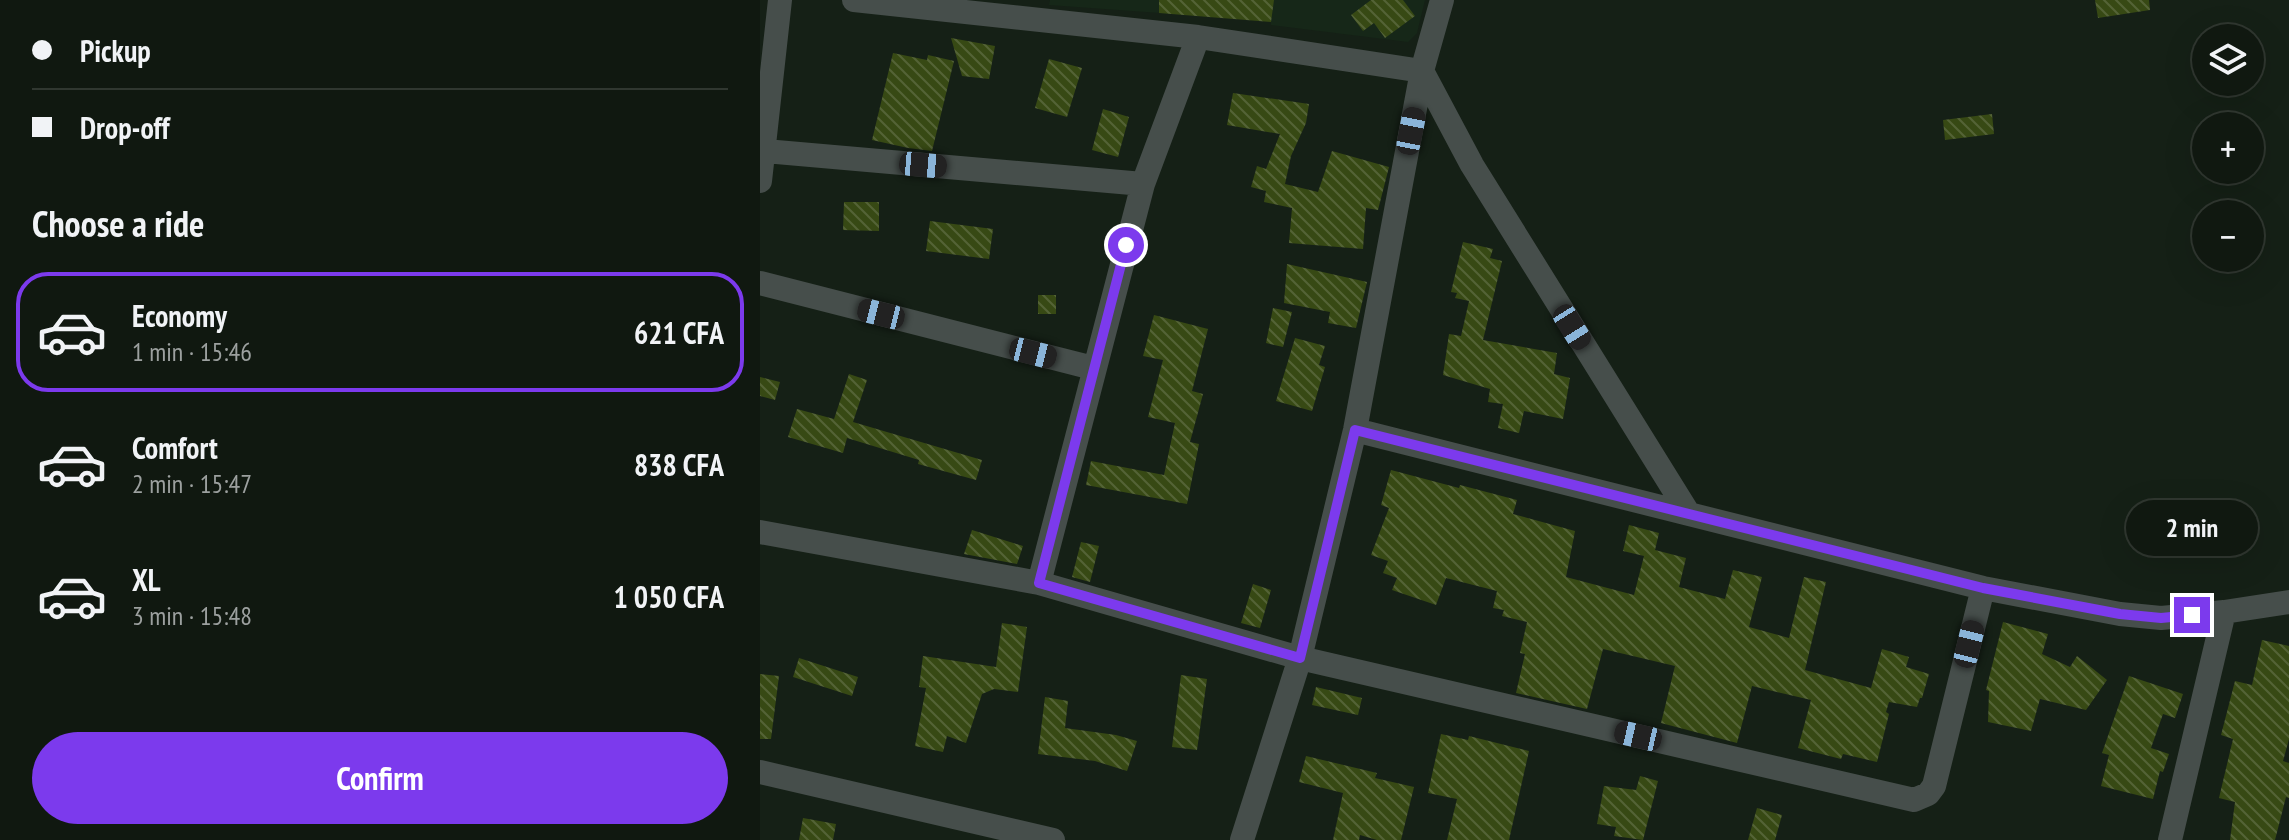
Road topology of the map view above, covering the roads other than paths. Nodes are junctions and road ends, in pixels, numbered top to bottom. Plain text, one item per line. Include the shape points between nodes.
1 (780, 0) edge
2 (854, 0) edge
3 (1442, 0) edge
4 (1198, 37) junction
5 (1422, 71) junction
6 (765, 151) junction
7 (760, 181) edge
8 (1143, 184) junction
9 (760, 283) edge
10 (1093, 368) junction
11 (1355, 430) junction
12 (1689, 514) junction
13 (760, 532) edge
14 (1039, 583) junction
15 (1983, 588) junction
16 (2289, 602) edge
17 (2224, 612) junction
18 (1300, 658) junction
19 (760, 772) edge
20 (1053, 840) edge
21 (1242, 840) edge
22 (2170, 840) edge

1 - 6 street
2 - 4 street
3 - 5 street
4 - 5 street
4 - 8 street
5 - 11 street
5 - 12 street via 1472,165
6 - 7 street
6 - 8 street
8 - 10 street
9 - 10 street
10 - 14 street
11 - 12 street
11 - 18 street
12 - 15 street
13 - 14 street
14 - 18 street
15 - 17 street via 2120,614 2161,618
15 - 18 street via 1934,786 1914,800
16 - 17 street
17 - 22 street
18 - 21 street
19 - 20 street

